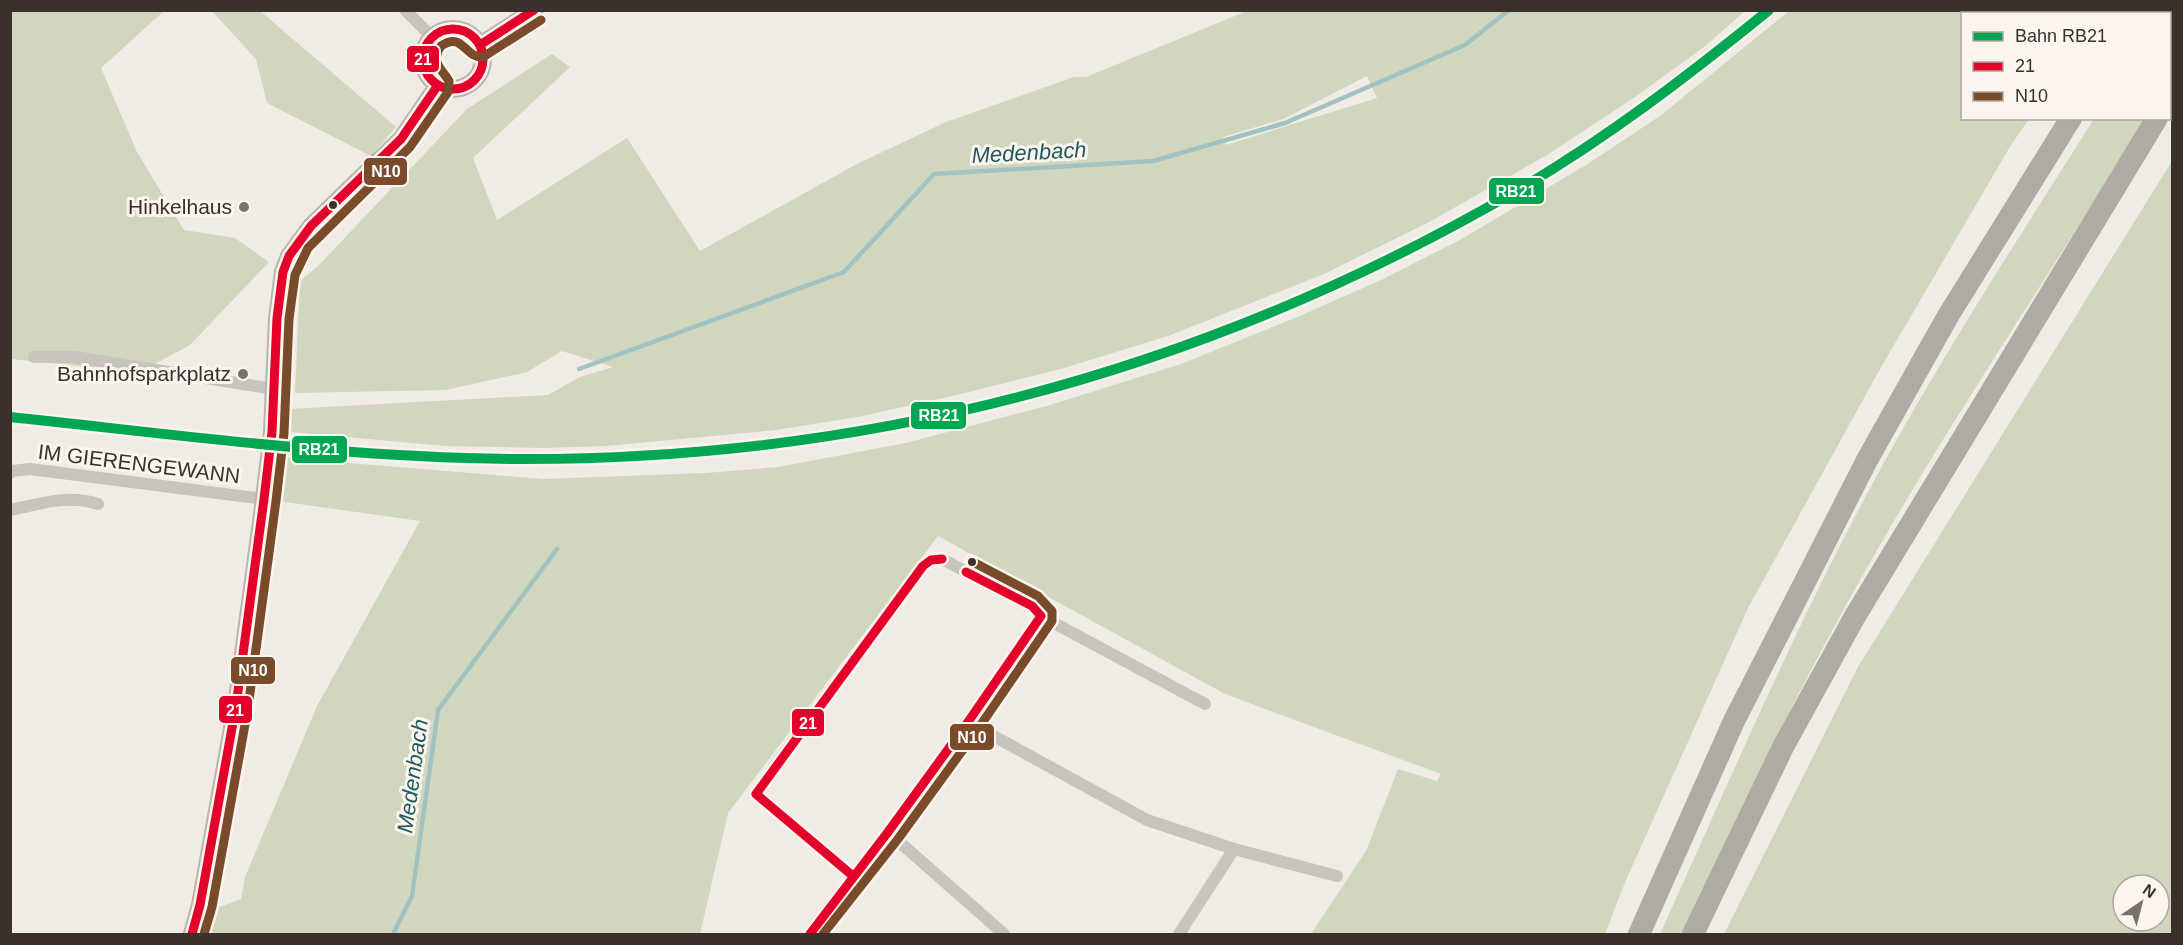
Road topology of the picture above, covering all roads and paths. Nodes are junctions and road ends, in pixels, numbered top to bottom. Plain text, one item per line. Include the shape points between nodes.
1 (405, 10) edge
2 (535, 10) edge
3 (432, 37) junction
4 (480, 45) junction
5 (438, 85) junction
6 (2070, 120) edge
7 (2156, 120) edge
8 (34, 357) dead end
9 (274, 388) junction
10 (10, 473) edge
11 (264, 499) junction
12 (98, 504) dead end
13 (10, 510) edge
14 (21, 521) dead end
15 (1041, 616) junction
16 (1206, 704) dead end
17 (968, 722) junction
18 (888, 832) junction
19 (1234, 849) junction
20 (853, 876) junction
21 (1337, 876) dead end
22 (815, 932) edge
23 (192, 934) edge
24 (1004, 934) edge
25 (1179, 934) edge
26 (1639, 934) edge
27 (1692, 934) edge

1 - 3 street
2 - 4 main road
3 - 4 main road via 440,31 458,29
3 - 5 main road via 426,44 423,62 431,80
4 - 5 main road via 482,68 474,81 453,89
5 - 9 main road via 401,140 311,226 289,256 277,318
6 - 26 highway via 1948,316 1867,460 1734,721
7 - 27 highway via 1854,618 1783,747
8 - 9 street via 75,357
9 - 11 main road
10 - 11 street, IM GIERENGEWANN via 30,469
11 - 23 main road via 236,706
12 - 13 street, IM GIERENGEWANN via 67,498
13 - 14 street, IM GIERENGEWANN
15 - 16 street
15 - 17 street
15 - 20 street via 1032,606 942,560 931,560 782,756 756,794
17 - 18 street
17 - 19 street via 1147,820
18 - 20 street
18 - 24 street
19 - 21 street
19 - 25 street
20 - 22 street

